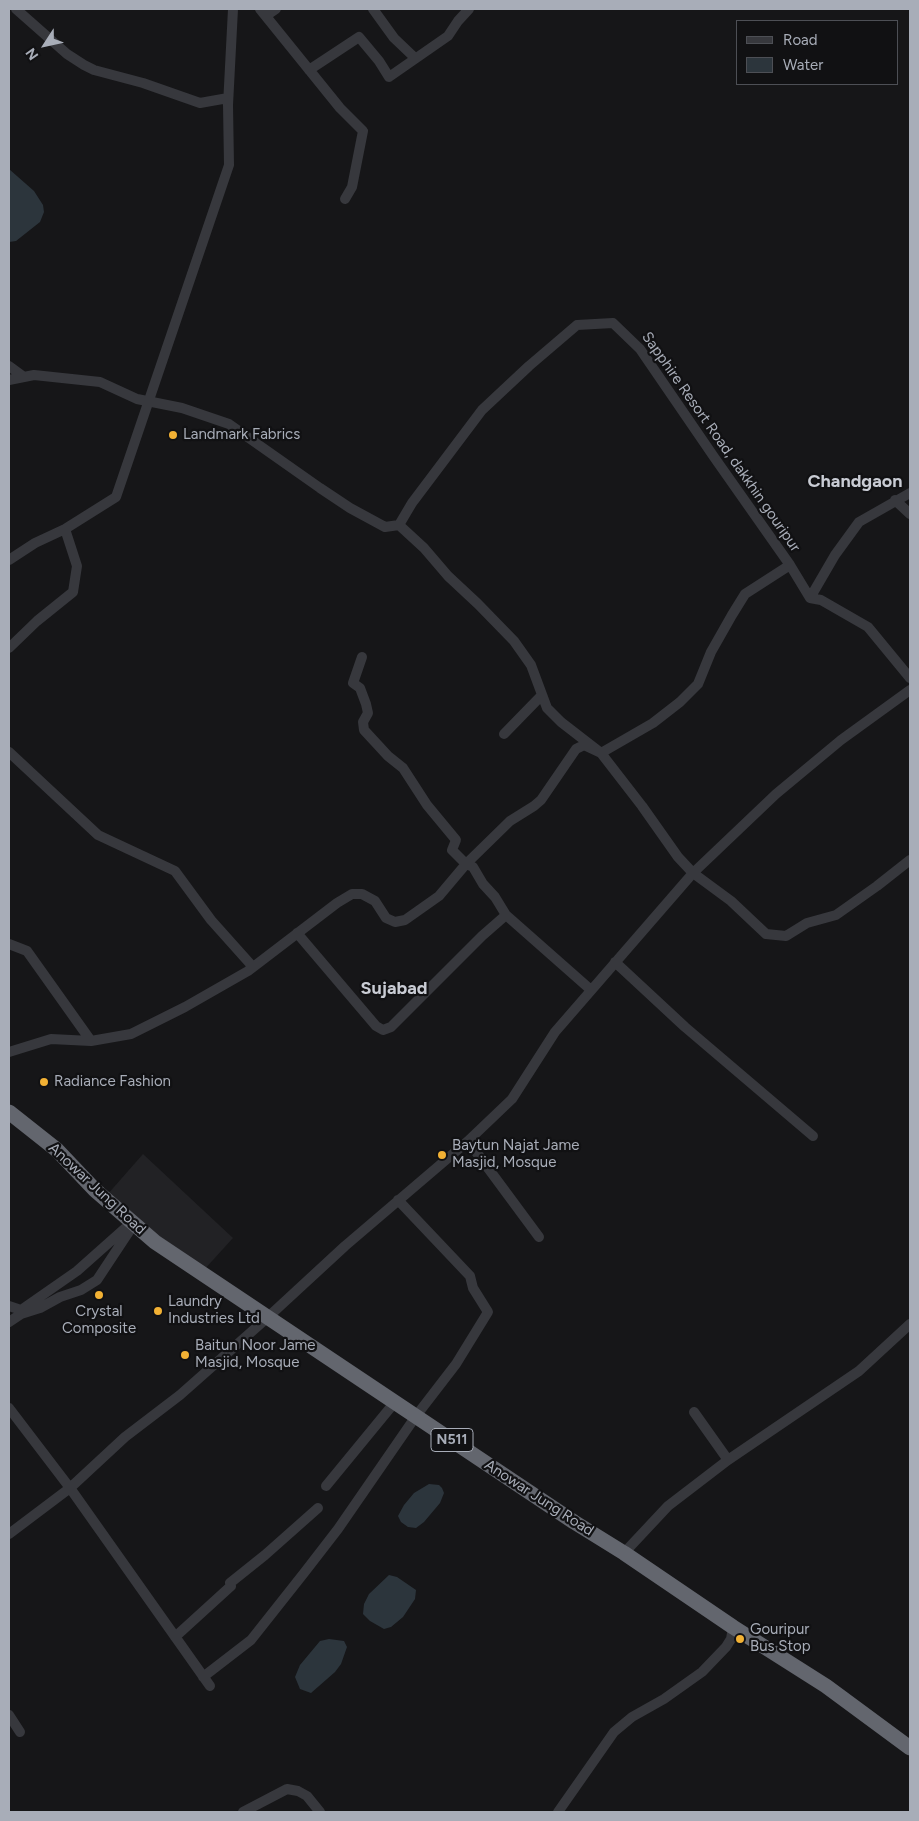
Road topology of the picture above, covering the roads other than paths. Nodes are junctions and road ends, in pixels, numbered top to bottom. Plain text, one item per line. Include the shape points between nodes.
1 (16, 9) edge
2 (233, 9) edge
3 (276, 9) edge
4 (373, 9) edge
5 (469, 9) edge
6 (263, 12) edge
7 (415, 58) junction
8 (309, 70) junction
9 (228, 98) junction
10 (345, 199) dead end
11 (9, 366) edge
12 (24, 377) junction
13 (9, 380) edge
14 (148, 403) junction
15 (910, 493) edge
16 (895, 500) junction
17 (910, 514) edge
18 (399, 525) junction
19 (65, 529) junction
20 (9, 560) edge
21 (790, 565) junction
22 (810, 598) junction
23 (9, 648) edge
24 (362, 658) dead end
25 (910, 678) edge
26 (910, 690) edge
27 (542, 695) junction
28 (504, 734) dead end
29 (9, 752) edge
30 (601, 753) junction
31 (910, 860) edge
32 (466, 864) junction
33 (693, 873) junction
34 (506, 915) junction
35 (297, 933) junction
36 (9, 944) edge
37 (615, 962) junction
38 (253, 967) junction
39 (591, 990) junction
40 (91, 1041) junction
41 (9, 1052) edge
42 (9, 1112) edge
43 (813, 1136) dead end
44 (468, 1141) junction
45 (398, 1200) junction
46 (133, 1223) junction
47 (538, 1237) dead end
48 (9, 1306) edge
49 (267, 1318) junction
50 (9, 1322) edge
51 (910, 1324) edge
52 (395, 1402) junction
53 (9, 1408) edge
54 (694, 1412) dead end
55 (416, 1416) junction
56 (728, 1460) junction
57 (326, 1486) dead end
58 (70, 1488) junction
59 (318, 1508) dead end
60 (9, 1534) edge
61 (624, 1552) junction
62 (733, 1627) junction
63 (175, 1637) junction
64 (9, 1715) edge
65 (20, 1732) dead end
66 (910, 1748) edge
67 (243, 1812) edge
68 (320, 1812) edge
69 (558, 1812) edge

1 - 9 street via 67,54 94,70 200,103
2 - 9 street
3 - 6 street
4 - 7 street via 394,38
5 - 7 street via 448,36
6 - 8 street
7 - 8 street via 389,77 359,37
8 - 10 street via 363,131 352,187
9 - 14 street via 230,165
11 - 12 street
12 - 13 street
12 - 14 street via 34,375 100,382
14 - 18 street via 182,408 229,424 350,508 385,527
14 - 19 street via 116,497
15 - 16 street
16 - 17 street
16 - 22 street via 859,522
18 - 21 street, Sapphire Resort Road, dakkhin gouripur via 482,410 577,325 613,323 640,349
18 - 27 street via 514,641 531,665
19 - 20 street
19 - 23 street via 77,566 73,592
21 - 22 street, Sapphire Resort Road, dakkhin gouripur
21 - 30 street via 745,594 711,652 698,684 680,702
22 - 25 street via 821,600 868,628
24 - 32 street via 353,683 360,688 366,704 368,713 363,722 364,730 403,768 427,805 456,840 452,850
26 - 33 street via 841,740 784,788
27 - 28 street
27 - 30 street via 547,708 561,722
29 - 38 street via 98,835 175,871 211,920
30 - 32 street via 584,744 576,749 541,800 510,821
30 - 33 street
31 - 33 street via 840,913 807,923 786,936 766,934
32 - 34 street via 478,872
32 - 35 street via 439,896 404,920 395,922 386,918 375,901 362,894 352,894
33 - 37 street
34 - 35 street via 386,1030 376,1026
34 - 39 street
35 - 38 street
36 - 40 street via 27,951
37 - 39 street
37 - 43 street via 685,1027
38 - 40 street via 131,1034
39 - 44 street via 555,1032 512,1099
40 - 41 street via 51,1039
42 - 46 highway, Anowar Jung Road / N511 via 57,1150 94,1190
44 - 45 street
44 - 47 street
45 - 49 street
45 - 55 street via 470,1276 473,1288 488,1312 456,1364
46 - 48 street via 77,1272 21,1310
46 - 49 highway, Anowar Jung Road / N511 via 155,1242
46 - 50 street via 97,1280
49 - 52 highway, Anowar Jung Road / N511
49 - 58 street via 180,1395 125,1437
51 - 56 street via 859,1371
52 - 55 highway, Anowar Jung Road / N511
52 - 57 street
53 - 58 street
54 - 56 street
55 - 61 highway, Anowar Jung Road / N511
55 - 63 street via 338,1529 251,1640 206,1682
56 - 61 street via 668,1506
58 - 60 street
58 - 63 street
59 - 63 street via 230,1583 231,1586
61 - 62 highway, Anowar Jung Road / N511
62 - 66 highway, Anowar Jung Road / N511 via 826,1686
62 - 69 street via 726,1647 702,1672 614,1732
64 - 65 street
67 - 68 street via 287,1789 298,1790 307,1796

